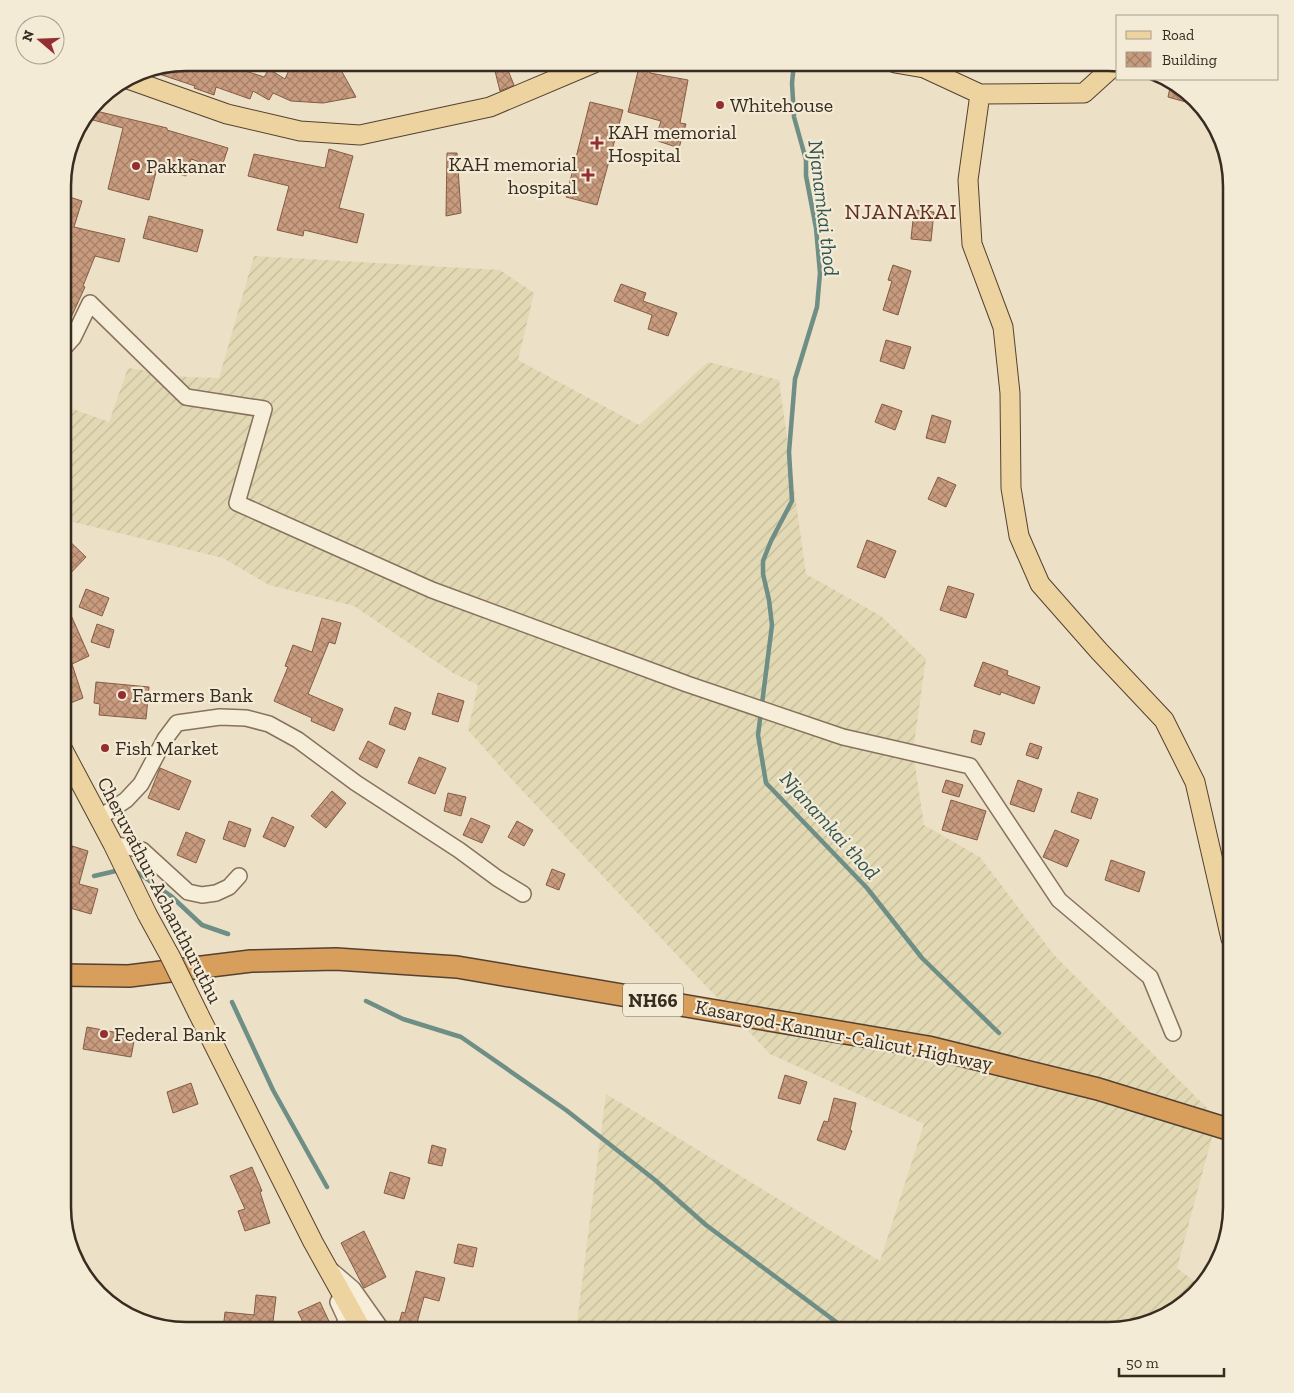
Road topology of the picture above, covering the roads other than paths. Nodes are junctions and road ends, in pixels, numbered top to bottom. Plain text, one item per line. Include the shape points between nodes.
1 (575, 71) edge
2 (930, 71) edge
3 (1109, 71) edge
4 (139, 82) edge
5 (980, 94) junction
6 (71, 340) edge
7 (71, 765) edge
8 (99, 818) junction
9 (114, 846) junction
10 (239, 876) dead end
11 (523, 894) dead end
12 (1223, 901) edge
13 (71, 975) edge
14 (1173, 1033) dead end
15 (1223, 1127) edge
16 (327, 1268) junction
17 (353, 1322) edge
18 (376, 1322) edge

1 - 4 main road via 490,107 360,135 300,131 227,114
2 - 5 main road
3 - 5 main road via 1084,93
5 - 12 main road via 968,180 972,244 1003,327 1010,394 1011,488 1019,536 1040,584 1164,720 1195,782
6 - 14 street via 90,302 186,397 264,409 237,503 432,590 678,680 843,737 970,766 1059,900 1150,977
7 - 8 main road, Cheruvathur-Achanthuruthu
8 - 9 main road, Cheruvathur-Achanthuruthu
8 - 11 street via 126,800 141,784 177,723 220,717 246,718 269,724 298,740 356,783
9 - 10 street via 142,850 188,892 216,893 229,887
9 - 16 main road, Cheruvathur-Achanthuruthu, bridge
13 - 15 highway, Kasargod-Kannur-Calicut Highway / NH66 via 128,976 251,961 336,959 457,967 928,1047 1098,1089
16 - 17 main road, Cheruvathur-Achanthuruthu
16 - 18 street via 353,1288

